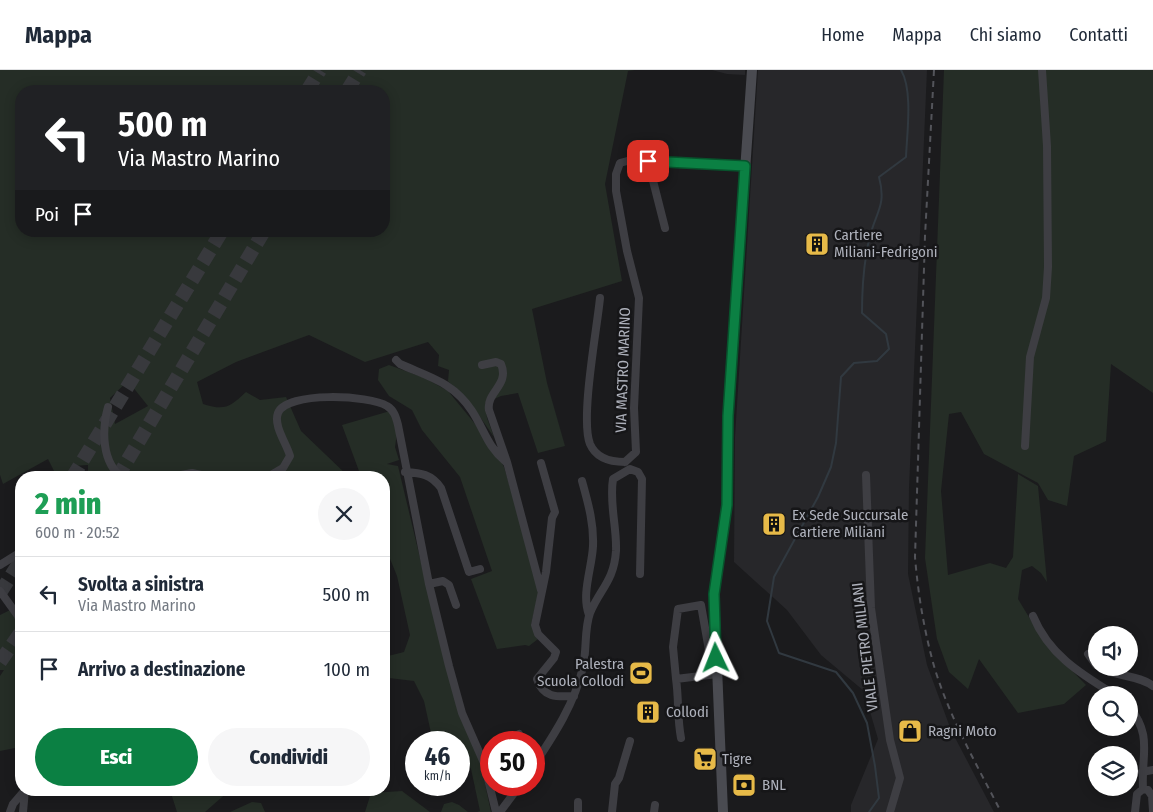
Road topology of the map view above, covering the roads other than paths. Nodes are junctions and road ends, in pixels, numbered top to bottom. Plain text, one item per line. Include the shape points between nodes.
1 (752, 70) edge
2 (1042, 70) edge
3 (648, 161) junction
4 (745, 166) junction
5 (665, 228) dead end
6 (600, 298) dead end
7 (396, 360) dead end
8 (482, 365) dead end
9 (108, 407) dead end
10 (1026, 446) dead end
11 (507, 462) junction
12 (625, 462) junction
13 (541, 463) dead end
14 (630, 469) junction
15 (114, 471) edge
16 (278, 471) edge
17 (405, 472) junction
18 (866, 475) dead end
19 (582, 481) dead end
20 (15, 556) edge
21 (0, 565) edge
22 (480, 569) dead end
23 (640, 574) dead end
24 (429, 584) junction
25 (541, 590) junction
26 (0, 591) edge
27 (456, 605) dead end
28 (15, 612) edge
29 (589, 615) junction
30 (1033, 616) dead end
31 (715, 675) junction
32 (1126, 676) edge
33 (676, 679) junction
34 (1101, 686) edge
35 (1153, 686) edge
36 (574, 696) junction
37 (1138, 716) edge
38 (681, 738) dead end
39 (630, 741) dead end
40 (545, 748) edge
41 (480, 754) edge
42 (1153, 770) edge
43 (1142, 772) junction
44 (1143, 789) junction
45 (19, 796) edge
46 (24, 796) edge
47 (492, 796) edge
48 (512, 796) edge
49 (578, 802) dead end
50 (1153, 811) edge
51 (10, 812) edge
52 (23, 812) edge
53 (496, 812) edge
54 (500, 812) edge
55 (578, 812) edge
56 (612, 812) edge
57 (723, 812) edge
58 (890, 812) edge
59 (1135, 812) edge

1 - 4 main road
2 - 10 street via 1047,146 1048,267 1046,298 1030,357
3 - 4 street, VIA MASTRO MARINO
3 - 5 street
3 - 12 street, VIA MASTRO MARINO via 620,163 616,174 625,242 639,298 634,408 636,452
4 - 31 main road via 728,416 727,505 714,594
6 - 12 street via 586,422 590,444 601,457
7 - 11 street via 446,384 472,410 490,446
8 - 11 street via 496,362 503,369 504,377 488,404
9 - 15 street via 104,436 108,459
11 - 25 street
12 - 14 street
13 - 25 street via 555,512
14 - 23 street via 638,472 642,479
14 - 29 street via 613,478 616,550 612,574
16 - 17 street via 290,456 278,413 284,405 296,399 328,398 370,400 388,406 396,417
17 - 22 street via 426,474 436,480 469,572
17 - 24 street
18 - 58 street, VIALE PIETRO MILIANI via 871,608 890,740 900,778
19 - 29 street via 593,524 586,606
20 - 21 street
24 - 27 street via 443,581 449,585
24 - 41 street via 462,713
25 - 36 street via 535,625 538,634 556,652 537,679 547,694
26 - 28 street
29 - 36 street via 583,667
30 - 34 street via 1053,651
31 - 33 street
31 - 33 street via 701,605 678,609 674,646
31 - 57 main road
32 - 35 street
33 - 38 street
36 - 40 street
37 - 43 street via 1145,738
39 - 56 street via 615,784
42 - 43 street
43 - 44 street
44 - 50 street via 1152,796
44 - 59 street via 1137,794
45 - 51 street
46 - 52 street
47 - 53 street
48 - 54 street
49 - 55 street

